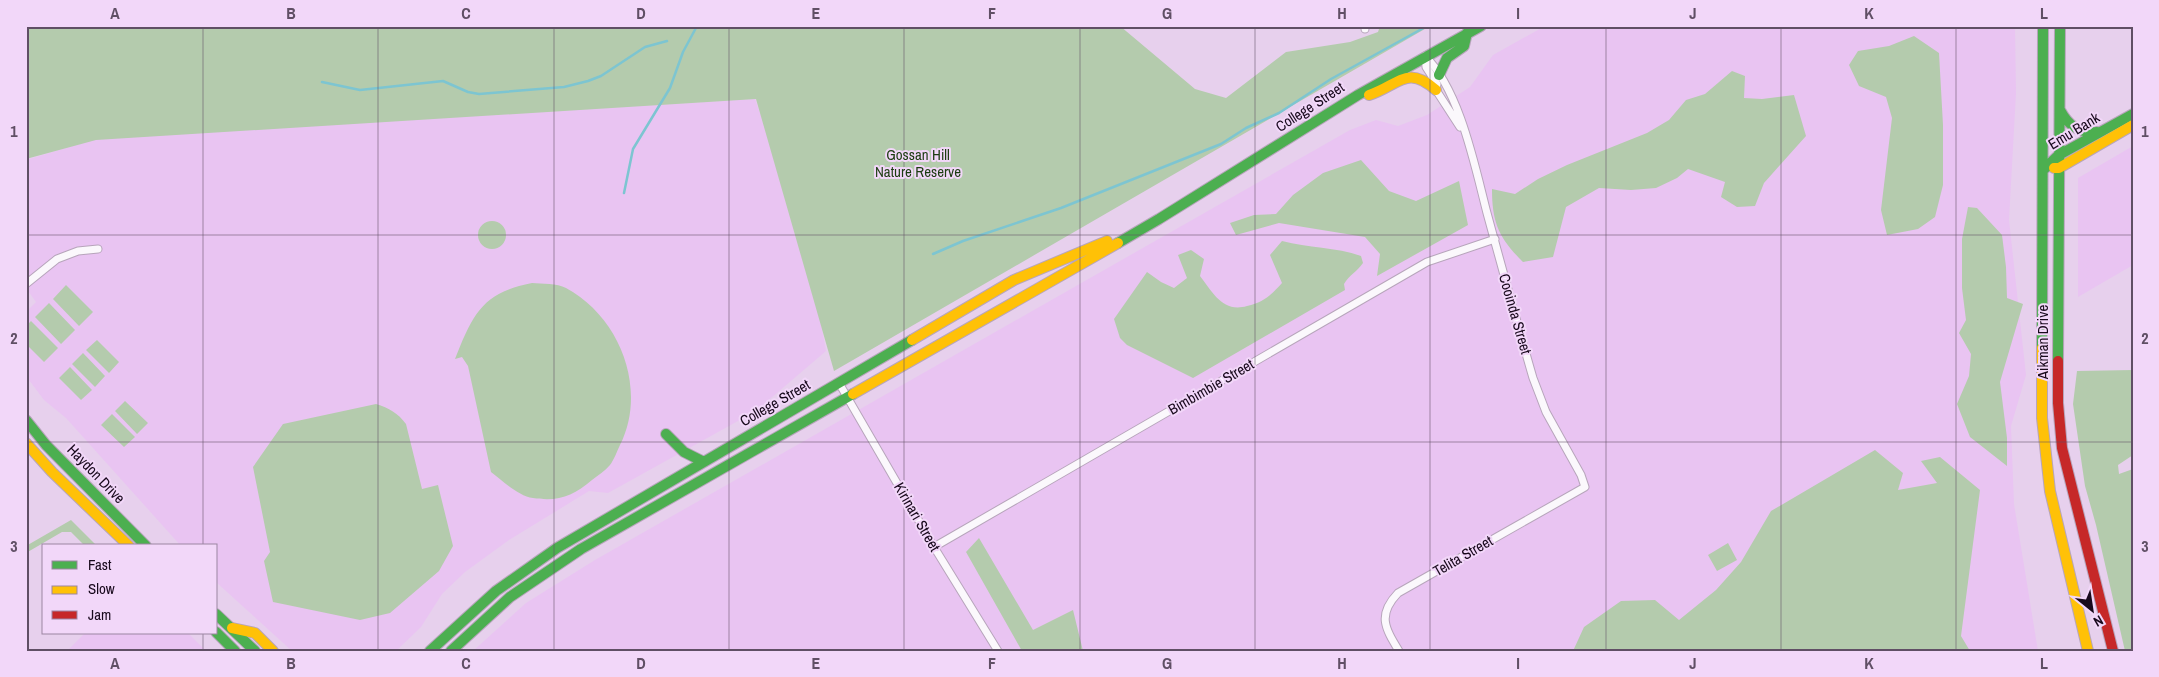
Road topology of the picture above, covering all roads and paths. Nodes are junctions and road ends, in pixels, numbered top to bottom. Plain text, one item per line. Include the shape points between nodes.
1 (1480, 26) edge
2 (2043, 26) edge
3 (2060, 26) edge
4 (1467, 34) junction
5 (1425, 56) junction
6 (1439, 75) junction
7 (1436, 90) junction
8 (1358, 95) junction
9 (2059, 109) junction
10 (2133, 114) edge
11 (2133, 125) edge
12 (2101, 132) junction
13 (1465, 134) junction
14 (2059, 155) junction
15 (2059, 168) junction
16 (2043, 170) junction
17 (1159, 219) junction
18 (1495, 239) junction
19 (98, 249) dead end
20 (26, 284) edge
21 (839, 382) junction
22 (847, 397) junction
23 (26, 420) edge
24 (666, 434) dead end
25 (26, 443) edge
26 (704, 462) junction
27 (1585, 486) joint
28 (127, 544) edge
29 (144, 544) edge
30 (934, 547) junction
31 (218, 616) edge
32 (231, 628) junction
33 (218, 634) edge
34 (235, 651) edge
35 (255, 651) edge
36 (274, 651) edge
37 (430, 651) edge
38 (451, 651) edge
39 (998, 651) edge
40 (1399, 651) edge
41 (2088, 651) edge
42 (2112, 651) edge

1 - 4 street, College Street
2 - 16 street, Aikman Drive
3 - 9 street, Aikman Drive
4 - 5 street, College Street
4 - 6 street via 1464,46 1447,58
5 - 6 street, Cooinda Street
5 - 7 street, Cooinda Street via 1426,67 1437,84
5 - 8 street, College Street
6 - 13 street, Cooinda Street via 1453,100
7 - 8 street via 1420,78 1410,76 1371,95
7 - 13 street, Cooinda Street
8 - 17 street, College Street
9 - 12 street via 2064,119 2075,128 2088,133
9 - 14 street, Aikman Drive
10 - 12 street, Emu Bank
11 - 15 street, Emu Bank
12 - 14 street, Emu Bank
13 - 18 street, Cooinda Street
14 - 15 street, Aikman Drive
14 - 16 street, Emu Bank
15 - 16 street, Emu Bank
15 - 42 street, Aikman Drive via 2058,403 2062,448
16 - 41 street, Aikman Drive via 2042,418 2050,492
17 - 21 street, College Street via 1014,280
17 - 22 street, College Street
18 - 27 street, Cooinda Street via 1533,378 1546,412
18 - 30 street, Bimbimbie Street via 1427,262
19 - 20 street via 67,254
21 - 22 street, Kirinari Street
21 - 26 street, College Street
22 - 30 street, Kirinari Street
22 - 38 street, College Street via 564,560 510,597
23 - 29 street, Haydon Drive via 46,445
24 - 26 street via 684,452
25 - 28 street, Haydon Drive
26 - 37 street, College Street via 558,548 496,591
27 - 40 street, Telita Street via 1398,594 1388,604 1385,615 1386,629
30 - 39 street, Kirinari Street
31 - 32 street
32 - 35 street
32 - 36 street via 255,633
33 - 34 street

